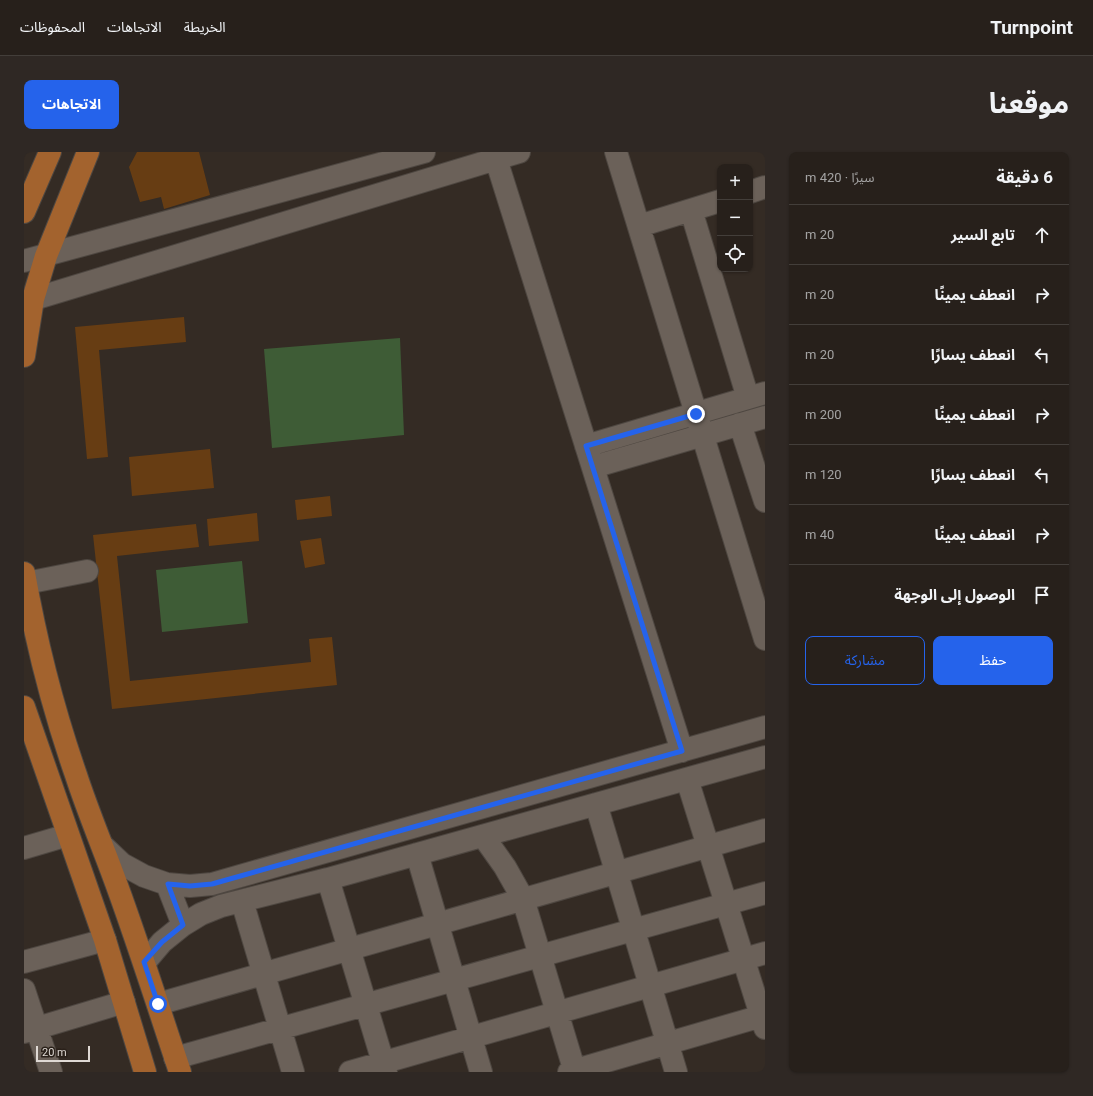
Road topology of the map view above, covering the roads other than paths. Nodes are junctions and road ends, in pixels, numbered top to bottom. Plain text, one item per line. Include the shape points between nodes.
1 (50, 152) edge
2 (88, 152) edge
3 (424, 152) edge
4 (519, 152) edge
5 (616, 152) edge
6 (496, 159) junction
7 (765, 187) edge
8 (753, 191) edge
9 (27, 198) edge
10 (717, 202) edge
11 (691, 210) junction
12 (639, 226) junction
13 (46, 256) junction
14 (24, 261) edge
15 (28, 300) edge
16 (24, 356) edge
17 (756, 395) edge
18 (696, 414) junction
19 (765, 417) edge
20 (740, 424) junction
21 (703, 435) junction
22 (586, 446) junction
23 (593, 467) junction
24 (765, 501) edge
25 (87, 571) dead end
26 (25, 578) edge
27 (759, 596) edge
28 (765, 639) edge
29 (24, 707) edge
30 (765, 727) edge
31 (682, 751) junction
32 (765, 757) edge
33 (687, 779) junction
34 (596, 804) junction
35 (765, 830) edge
36 (68, 835) junction
37 (483, 836) junction
38 (708, 846) junction
39 (104, 847) junction
40 (24, 848) edge
41 (417, 854) junction
42 (616, 872) junction
43 (328, 879) junction
44 (168, 884) junction
45 (765, 893) edge
46 (523, 899) junction
47 (242, 901) junction
48 (726, 904) junction
49 (437, 924) junction
50 (183, 925) junction
51 (633, 930) junction
52 (105, 940) junction
53 (349, 949) junction
54 (765, 953) edge
55 (540, 956) junction
56 (744, 959) junction
57 (24, 962) edge
58 (144, 962) junction
59 (264, 973) junction
60 (454, 980) junction
61 (650, 986) junction
62 (24, 990) edge
63 (124, 1002) junction
64 (158, 1004) junction
65 (366, 1005) junction
66 (557, 1013) junction
67 (764, 1020) edge
68 (280, 1029) junction
69 (30, 1030) edge
70 (471, 1037) junction
71 (667, 1044) junction
72 (178, 1065) edge
73 (384, 1067) edge
74 (573, 1071) edge
75 (51, 1072) edge
76 (145, 1072) edge
77 (293, 1072) edge
78 (350, 1072) edge
79 (481, 1072) edge
80 (676, 1072) edge

1 - 9 main road
2 - 13 main road
3 - 13 street
4 - 6 street
5 - 12 street
6 - 15 street
6 - 22 street
7 - 8 street
10 - 11 street
11 - 12 street
11 - 17 street
12 - 18 street
13 - 14 street
13 - 15 main road
15 - 16 main road
17 - 18 street
18 - 21 street
18 - 22 street
19 - 20 street
20 - 21 street
20 - 24 street
21 - 23 street
21 - 27 street
22 - 23 street
23 - 31 street
25 - 26 street
26 - 39 main road via 53,704 76,776
27 - 28 street
29 - 36 main road
30 - 31 street
31 - 44 street via 212,884
32 - 33 street
33 - 34 street
33 - 38 street
34 - 37 street
34 - 42 street
35 - 38 street
36 - 40 street
36 - 52 main road
37 - 41 street
37 - 46 street
38 - 42 street
38 - 48 street
39 - 44 street via 122,864 144,876
39 - 58 main road
41 - 43 street
41 - 49 street
42 - 46 street
42 - 51 street
43 - 47 street
43 - 53 street
44 - 50 street
45 - 48 street
46 - 49 street
46 - 55 street
47 - 50 street via 201,914
47 - 59 street
48 - 51 street
48 - 56 street
49 - 53 street
49 - 60 street
50 - 58 street via 162,942
51 - 55 street
51 - 61 street
52 - 57 street
52 - 63 main road
53 - 59 street
53 - 65 street
54 - 56 street
55 - 60 street
55 - 66 street
56 - 61 street
56 - 67 street
58 - 64 main road
59 - 64 street
59 - 68 street
60 - 65 street
60 - 70 street
61 - 66 street
61 - 71 street
62 - 69 street
63 - 69 street
63 - 76 main road
64 - 72 main road
65 - 68 street
65 - 73 street
66 - 70 street
66 - 74 street
67 - 71 street
68 - 72 street
68 - 77 street
69 - 75 street
70 - 73 street
70 - 79 street
71 - 74 street
71 - 80 street
73 - 78 street

